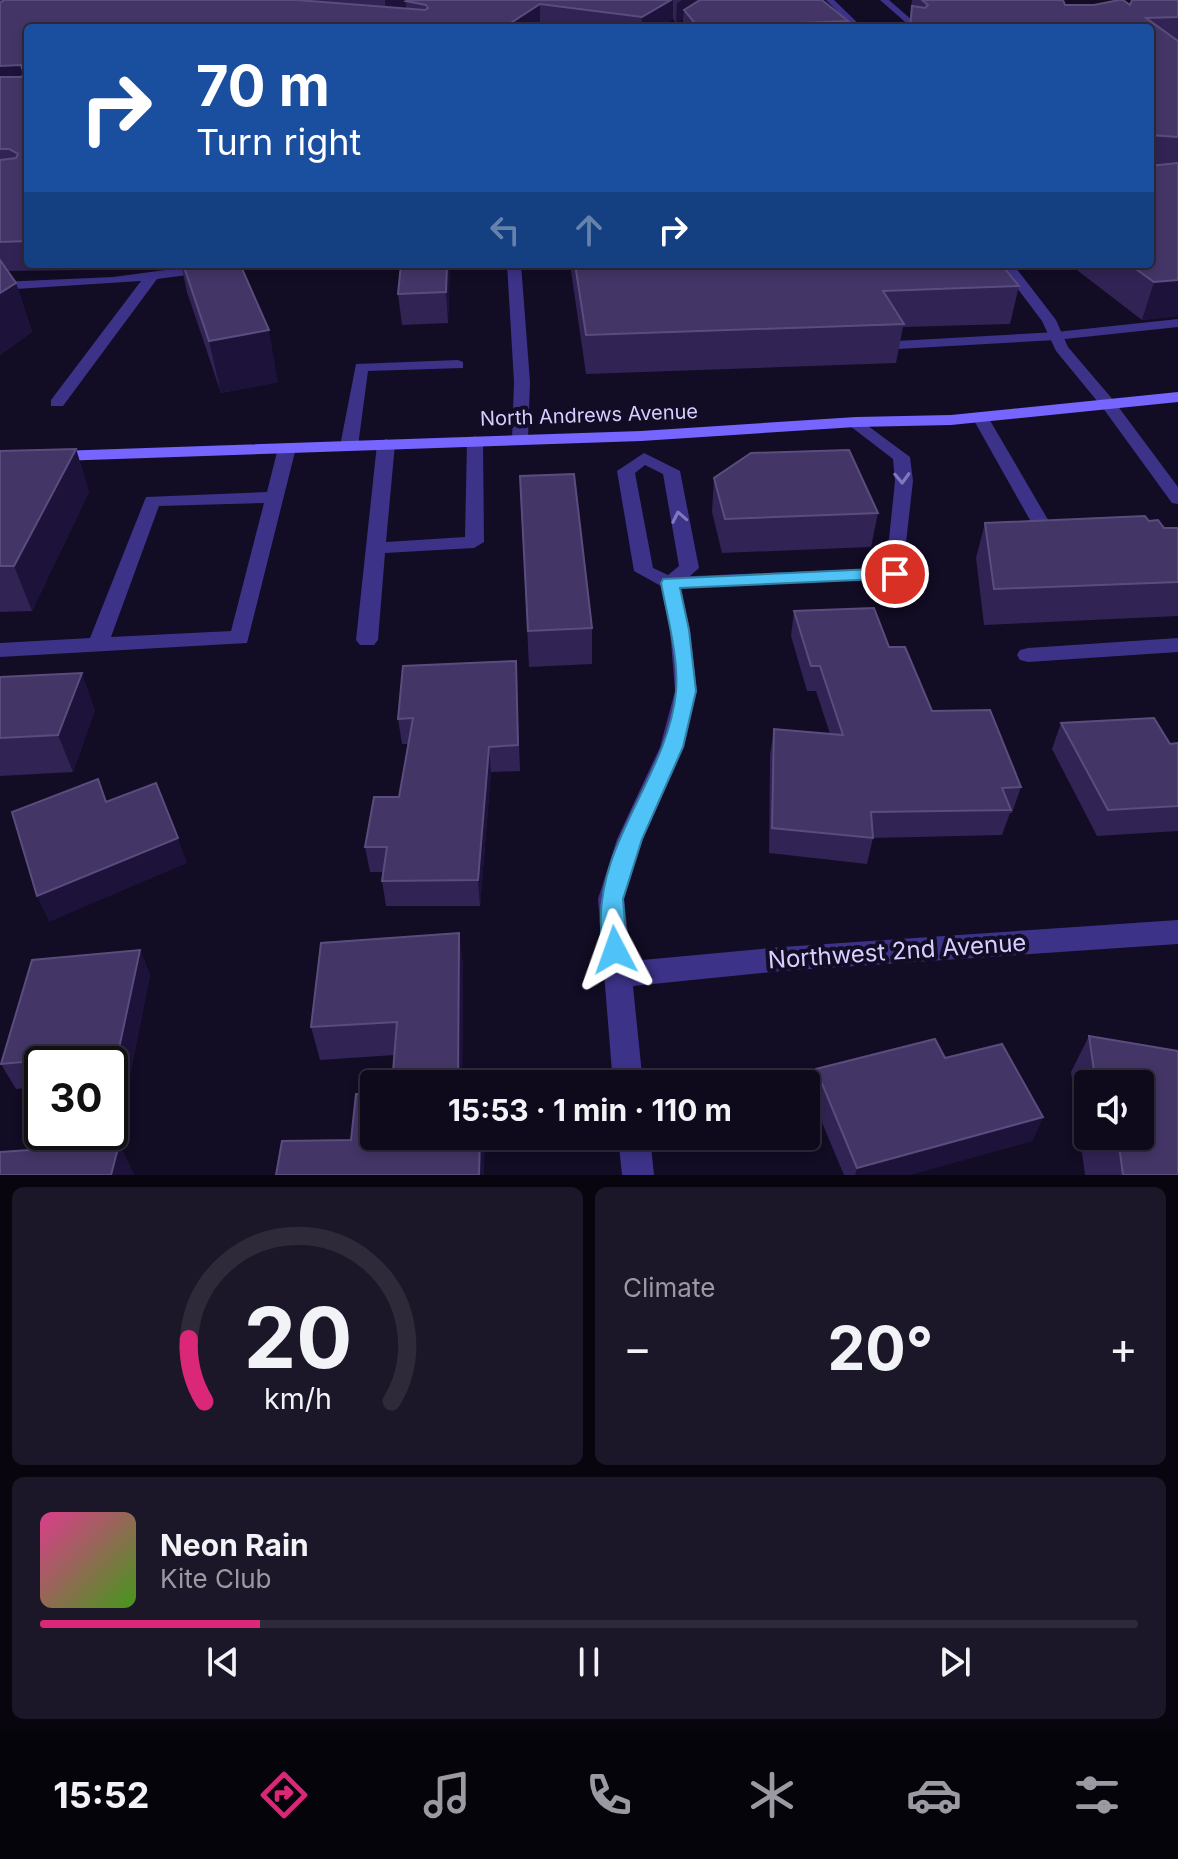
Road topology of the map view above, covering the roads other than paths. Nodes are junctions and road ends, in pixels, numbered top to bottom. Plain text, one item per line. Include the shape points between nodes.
1 (722, 0) edge
2 (830, 0) edge
3 (884, 0) edge
4 (684, 24) edge
5 (855, 24) edge
6 (912, 24) edge
7 (211, 268) edge
8 (514, 268) edge
9 (1009, 268) edge
10 (152, 276) junction
11 (0, 286) edge
12 (1178, 323) edge
13 (1056, 336) junction
14 (897, 345) edge
15 (458, 365) dead end
16 (1178, 397) edge
17 (57, 403) dead end
18 (1108, 404) junction
19 (980, 417) junction
20 (856, 422) junction
21 (641, 436) junction
22 (520, 440) junction
23 (475, 441) junction
24 (386, 444) junction
25 (349, 446) junction
26 (287, 448) junction
27 (0, 458) edge
28 (644, 458) junction
29 (274, 497) junction
30 (1178, 499) edge
31 (1077, 535) edge
32 (376, 548) junction
33 (670, 583) junction
34 (367, 640) dead end
35 (98, 645) junction
36 (1178, 645) edge
37 (0, 650) edge
38 (1028, 655) dead end
39 (1178, 932) edge
40 (616, 975) junction
41 (626, 1070) edge
42 (635, 1150) edge
43 (638, 1175) edge

1 - 4 street
2 - 5 street
3 - 6 street
7 - 10 street
8 - 22 street
9 - 13 street
10 - 11 street
10 - 17 street
12 - 13 street
13 - 14 street
13 - 18 street
15 - 25 street via 361,367
16 - 18 main road, North Andrews Avenue
18 - 19 main road, North Andrews Avenue
18 - 30 street
19 - 20 main road, North Andrews Avenue
19 - 31 street via 1048,536
20 - 21 main road, North Andrews Avenue
20 -> 33 street via 901,457 904,481 895,574
21 - 22 main road, North Andrews Avenue
21 - 28 street
22 - 23 main road, North Andrews Avenue
23 - 24 main road, North Andrews Avenue
23 - 32 street via 474,542
24 - 25 main road, North Andrews Avenue
24 - 32 street
25 - 26 main road, North Andrews Avenue
26 - 27 main road, North Andrews Avenue
26 - 29 street
28 - 33 street via 626,471 644,571
33 -> 28 street via 689,568 671,471
29 - 35 street via 152,501
29 - 35 street via 240,638
32 - 34 street
33 - 40 street via 686,691 672,747 630,839 611,899
35 - 37 street
36 - 38 street
39 - 40 street, Northwest 2nd Avenue
40 - 41 street
42 - 43 street

